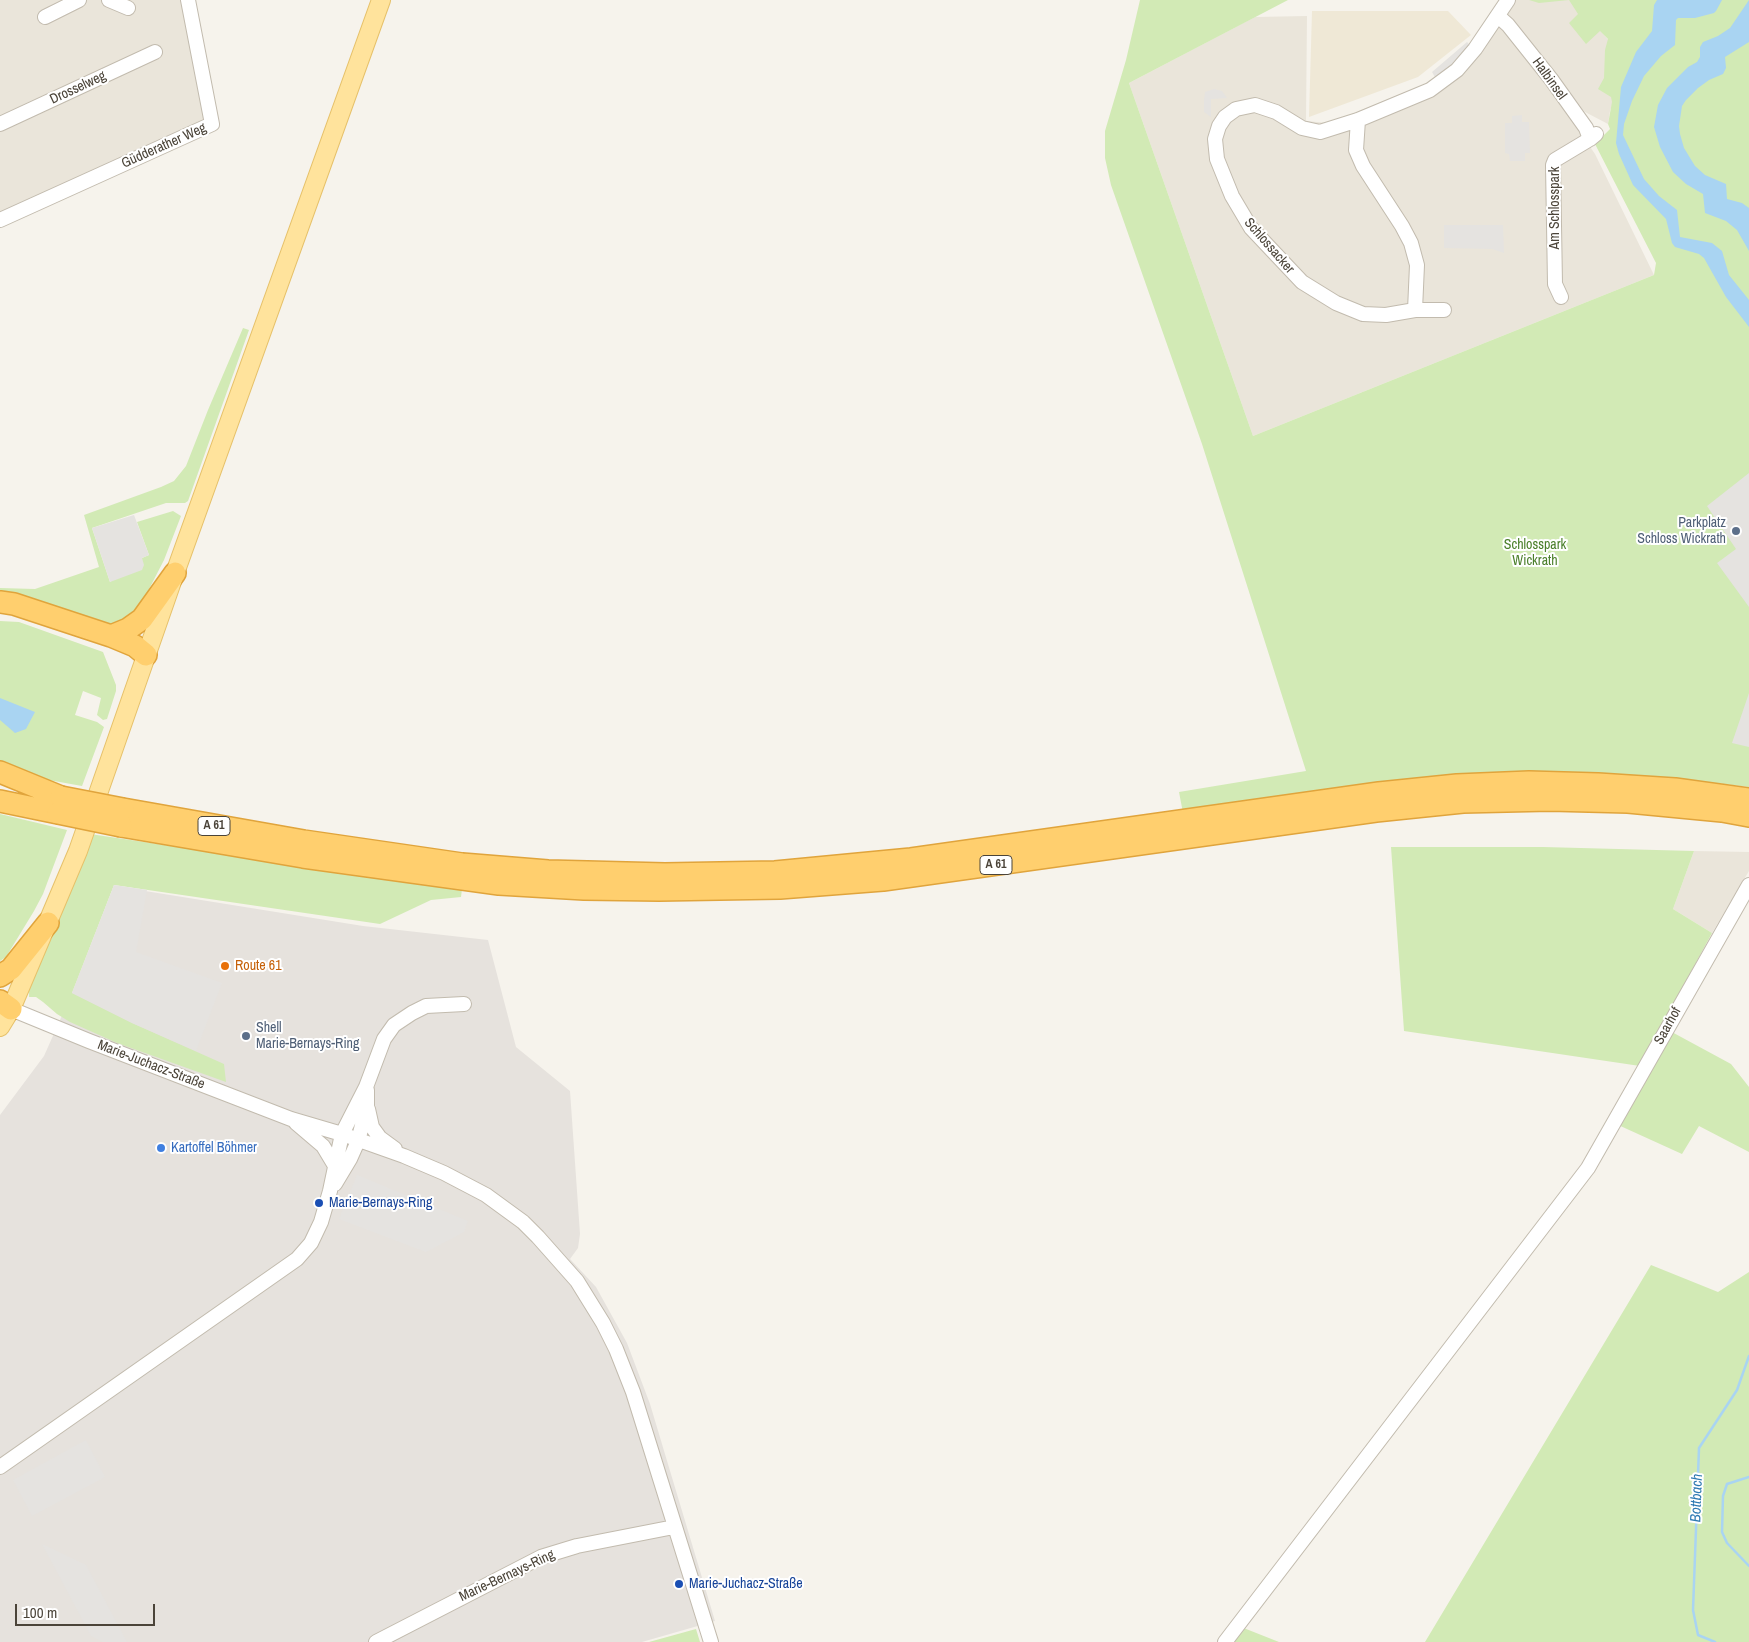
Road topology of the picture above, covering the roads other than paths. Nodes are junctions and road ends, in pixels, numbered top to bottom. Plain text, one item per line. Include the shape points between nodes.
1 (79, 0) edge
2 (109, 0) edge
3 (188, 0) edge
4 (381, 0) edge
5 (1508, 0) edge
6 (128, 8) dead end
7 (1498, 16) junction
8 (45, 17) dead end
9 (155, 52) dead end
10 (1358, 120) junction
11 (0, 124) edge
12 (1593, 136) joint
13 (0, 220) edge
14 (1561, 297) dead end
15 (1415, 310) junction
16 (1444, 310) dead end
17 (175, 573) junction
18 (0, 602) edge
19 (0, 616) edge
20 (111, 636) junction
21 (146, 656) junction
22 (0, 772) edge
23 (0, 785) edge
24 (1749, 799) edge
25 (0, 801) edge
26 (60, 805) junction
27 (1749, 816) edge
28 (122, 817) junction
29 (1749, 885) edge
30 (48, 923) junction
31 (0, 976) edge
32 (464, 1004) dead end
33 (4, 1005) edge
34 (0, 1027) edge
35 (366, 1087) junction
36 (367, 1106) junction
37 (291, 1119) junction
38 (342, 1134) junction
39 (358, 1141) junction
40 (404, 1156) junction
41 (335, 1166) junction
42 (330, 1191) junction
43 (0, 1467) edge
44 (674, 1527) junction
45 (376, 1642) edge
46 (711, 1642) edge
47 (1225, 1642) edge

1 - 8 street
2 - 6 street
3 - 13 street, Güdderather Weg via 212,124
4 - 17 main road
5 - 7 street, Schlossacker
7 - 10 street, Schlossacker via 1475,49 1430,90
7 - 12 street, Halbinsel
9 - 11 street, Drosselweg
10 - 15 street via 1356,150 1411,243 1417,265
10 - 15 street, Schlossacker via 1320,132 1302,128 1276,112 1255,106 1236,109 1219,126 1215,139 1217,159 1232,196 1251,228 1302,282 1336,303 1363,314 1386,315
12 - 14 street, Am Schlosspark via 1555,160 1553,165 1555,284
15 - 16 street, Schlossacker
17 - 20 highway via 142,618
17 - 21 main road
18 - 20 highway
19 - 21 highway via 31,620 132,656
20 - 21 highway via 135,646
21 - 30 main road via 78,851
22 - 26 highway
23 - 26 highway, A 61
24 - 28 highway, A 61 via 1675,789 1598,784 1458,785 1379,793 911,859 775,872 665,874 548,871 462,864
25 - 26 highway, A 61
26 - 28 highway, A 61, bridge
27 - 28 highway, A 61 via 1628,802 1463,802 1367,812 883,880 780,888 659,890 499,884 320,860
29 - 47 street, Saarhof via 1588,1168
30 - 31 highway via 11,969
30 - 33 main road
32 - 35 street via 426,1006 394,1025 384,1039
33 - 34 main road
33 - 37 street, Marie-Juchacz-Straße
35 - 36 street
35 - 38 street
36 - 39 street
36 - 40 street, Marie-Juchacz-Straße via 372,1127 380,1138
37 - 38 street, Marie-Juchacz-Straße
37 - 41 street, Marie-Juchacz-Straße via 323,1146
38 - 39 street, Marie-Juchacz-Straße
38 - 41 street
39 - 40 street, Marie-Juchacz-Straße
39 - 42 street
40 - 44 street, Marie-Juchacz-Straße via 444,1173 502,1206 538,1237 578,1281 616,1349 633,1392
41 - 42 street
42 - 43 street via 311,1243 297,1259
44 - 45 street, Marie-Bernays-Ring via 577,1546 541,1557
44 - 46 street, Marie-Juchacz-Straße

